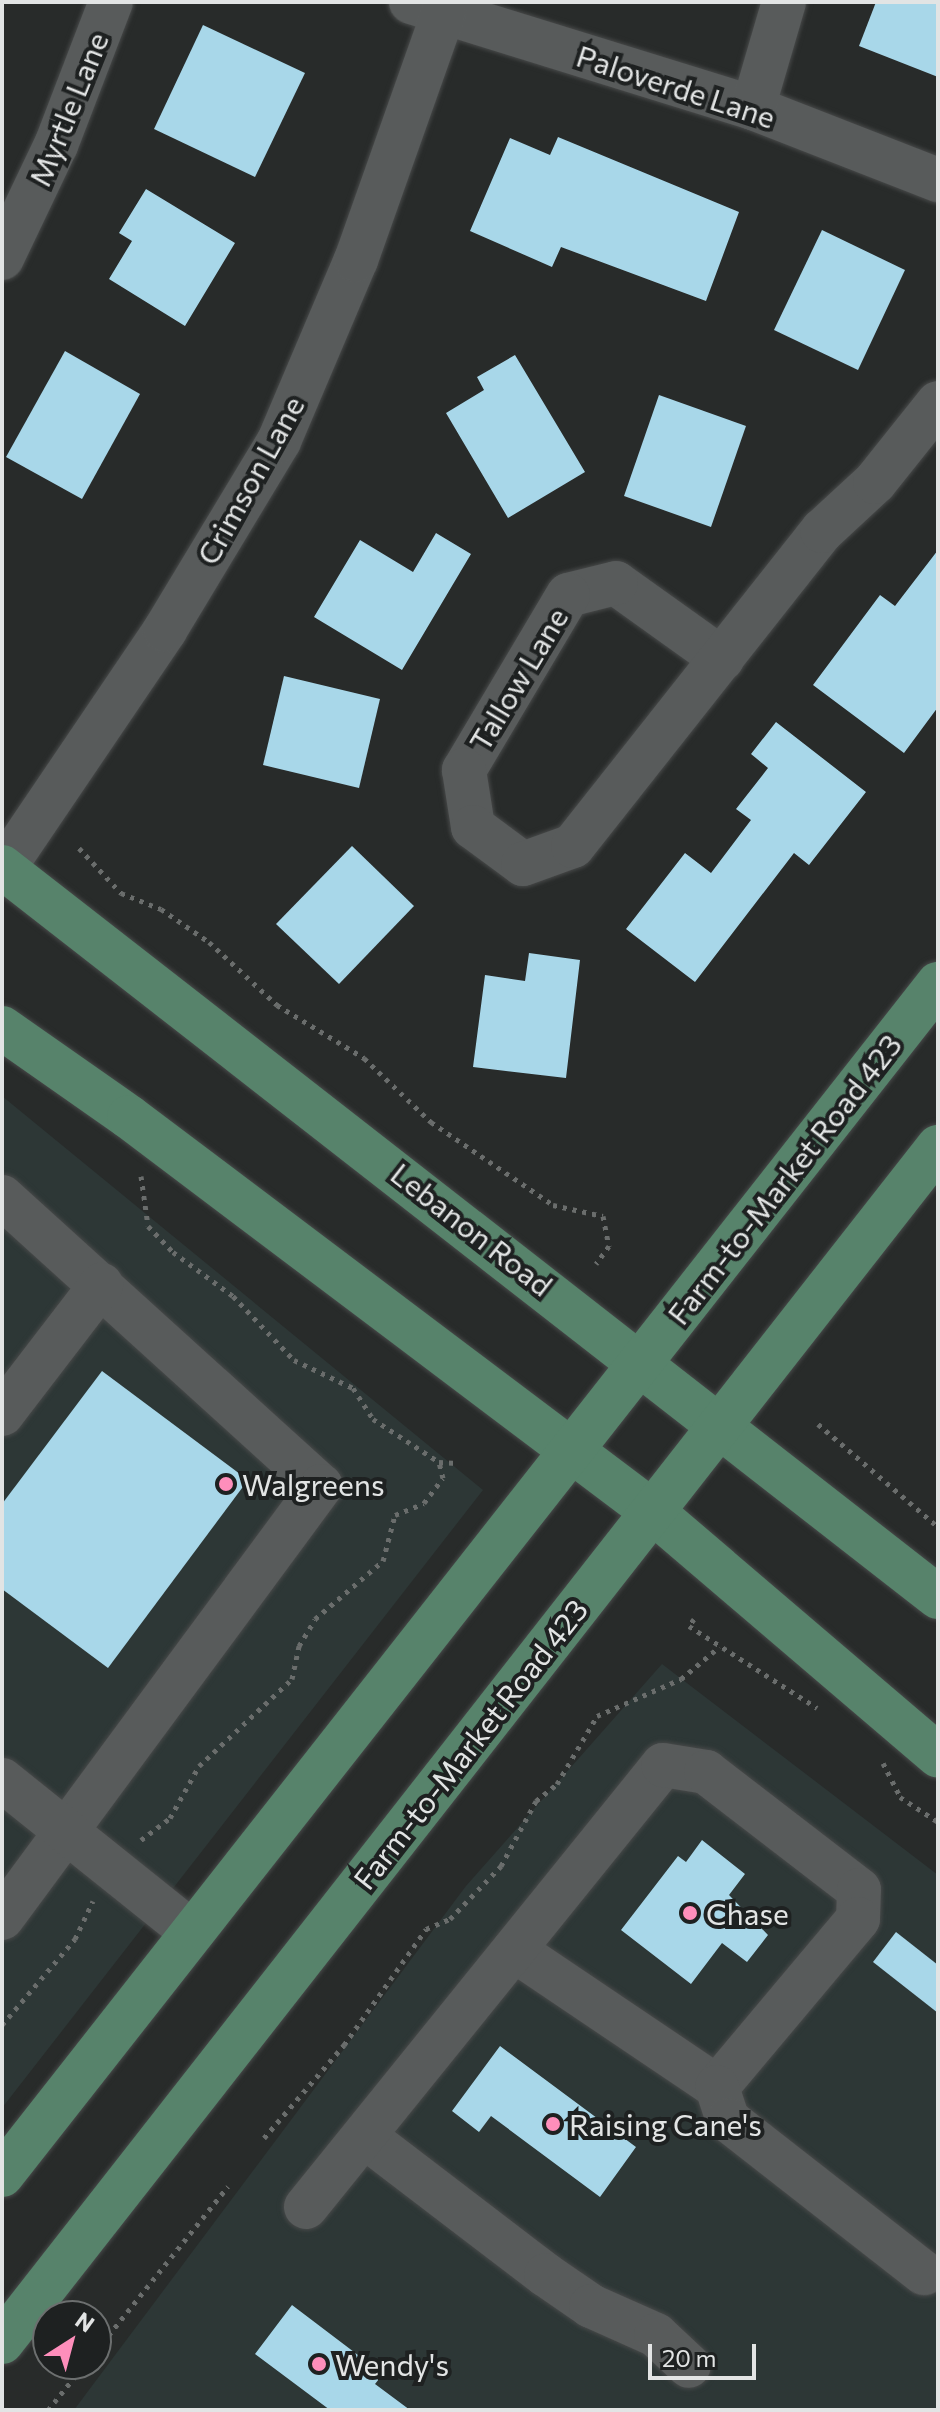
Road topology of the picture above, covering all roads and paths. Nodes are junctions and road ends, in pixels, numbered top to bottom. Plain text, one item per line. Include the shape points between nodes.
1 (111, 2) edge
2 (784, 2) edge
3 (428, 7) edge
4 (753, 108) junction
5 (938, 180) edge
6 (2, 258) edge
7 (938, 403) edge
8 (722, 659) junction
9 (79, 848) dead end
10 (3, 869) edge
11 (938, 984) edge
12 (2, 1028) edge
13 (938, 1147) edge
14 (132, 1169) dead end
15 (2, 1197) edge
16 (596, 1264) dead end
17 (101, 1285) junction
18 (641, 1360) junction
19 (2, 1414) edge
20 (720, 1422) junction
21 (818, 1424) dead end
22 (572, 1451) junction
23 (439, 1462) junction
24 (457, 1463) dead end
25 (653, 1512) junction
26 (938, 1527) edge
27 (938, 1597) edge
28 (694, 1619) dead end
29 (719, 1647) junction
30 (822, 1711) dead end
31 (879, 1753) dead end
32 (938, 1755) edge
33 (2, 1780) edge
34 (938, 1822) edge
35 (67, 1828) junction
36 (118, 1871) junction
37 (2, 1918) edge
38 (192, 1932) junction
39 (514, 1950) junction
40 (2, 2025) edge
41 (717, 2087) junction
42 (364, 2136) junction
43 (264, 2138) dead end
44 (2, 2175) edge
45 (228, 2186) dead end
46 (306, 2207) dead end
47 (924, 2273) dead end
48 (112, 2331) edge
49 (2, 2342) edge
50 (689, 2366) dead end
51 (72, 2380) edge
52 (48, 2410) edge

1 - 6 street, Myrtle Lane via 56,145
2 - 4 street
3 - 4 street, Paloverde Lane
3 - 10 street, Crimson Lane via 356,260 279,441 165,630
4 - 5 street, Paloverde Lane
7 - 8 street, Tallow Lane via 875,482 822,531
8 - 8 street, Tallow Lane via 573,846 523,864 473,827 464,770 568,595 616,583
9 - 16 path via 121,893 161,909 209,942 277,1005 364,1058 431,1122 470,1142 553,1205 603,1216 609,1246
10 - 18 main road, Lebanon Road
11 - 18 main road, Farm-to-Market Road 423
12 - 22 main road via 129,1117
13 - 20 main road, Farm-to-Market Road 423
14 - 23 path via 145,1188 148,1226 173,1252 233,1296 294,1360 353,1388 373,1419
15 - 17 street
17 - 19 street
17 - 35 street via 321,1486
18 - 20 main road, Lebanon Road
18 - 22 main road, Farm-to-Market Road 423
20 - 25 main road, Farm-to-Market Road 423
20 - 27 main road, Lebanon Road
21 - 26 path
22 - 25 main road
22 - 38 main road, Farm-to-Market Road 423
23 - 24 path
23 - 36 path via 443,1478 424,1503 395,1515 383,1561 315,1619 299,1646 292,1679 199,1766 170,1818 142,1839
25 - 32 main road
25 - 49 main road, Farm-to-Market Road 423
28 - 29 path via 689,1626
29 - 30 path
29 - 43 path via 681,1679 597,1716 557,1784 536,1801 501,1866 450,1919 426,1929 344,2045
31 - 34 path via 900,1797
33 - 35 street
35 - 36 street
35 - 37 street
36 - 38 street
36 - 40 path via 95,1897 75,1939
38 - 44 main road, Farm-to-Market Road 423
39 - 41 street
39 - 41 street via 663,1765 706,1772 859,1890 858,1919
39 - 42 street
41 - 47 street via 728,2120
42 - 46 street
42 - 50 street via 546,2275 591,2306 656,2335
45 - 48 path
51 - 52 path

